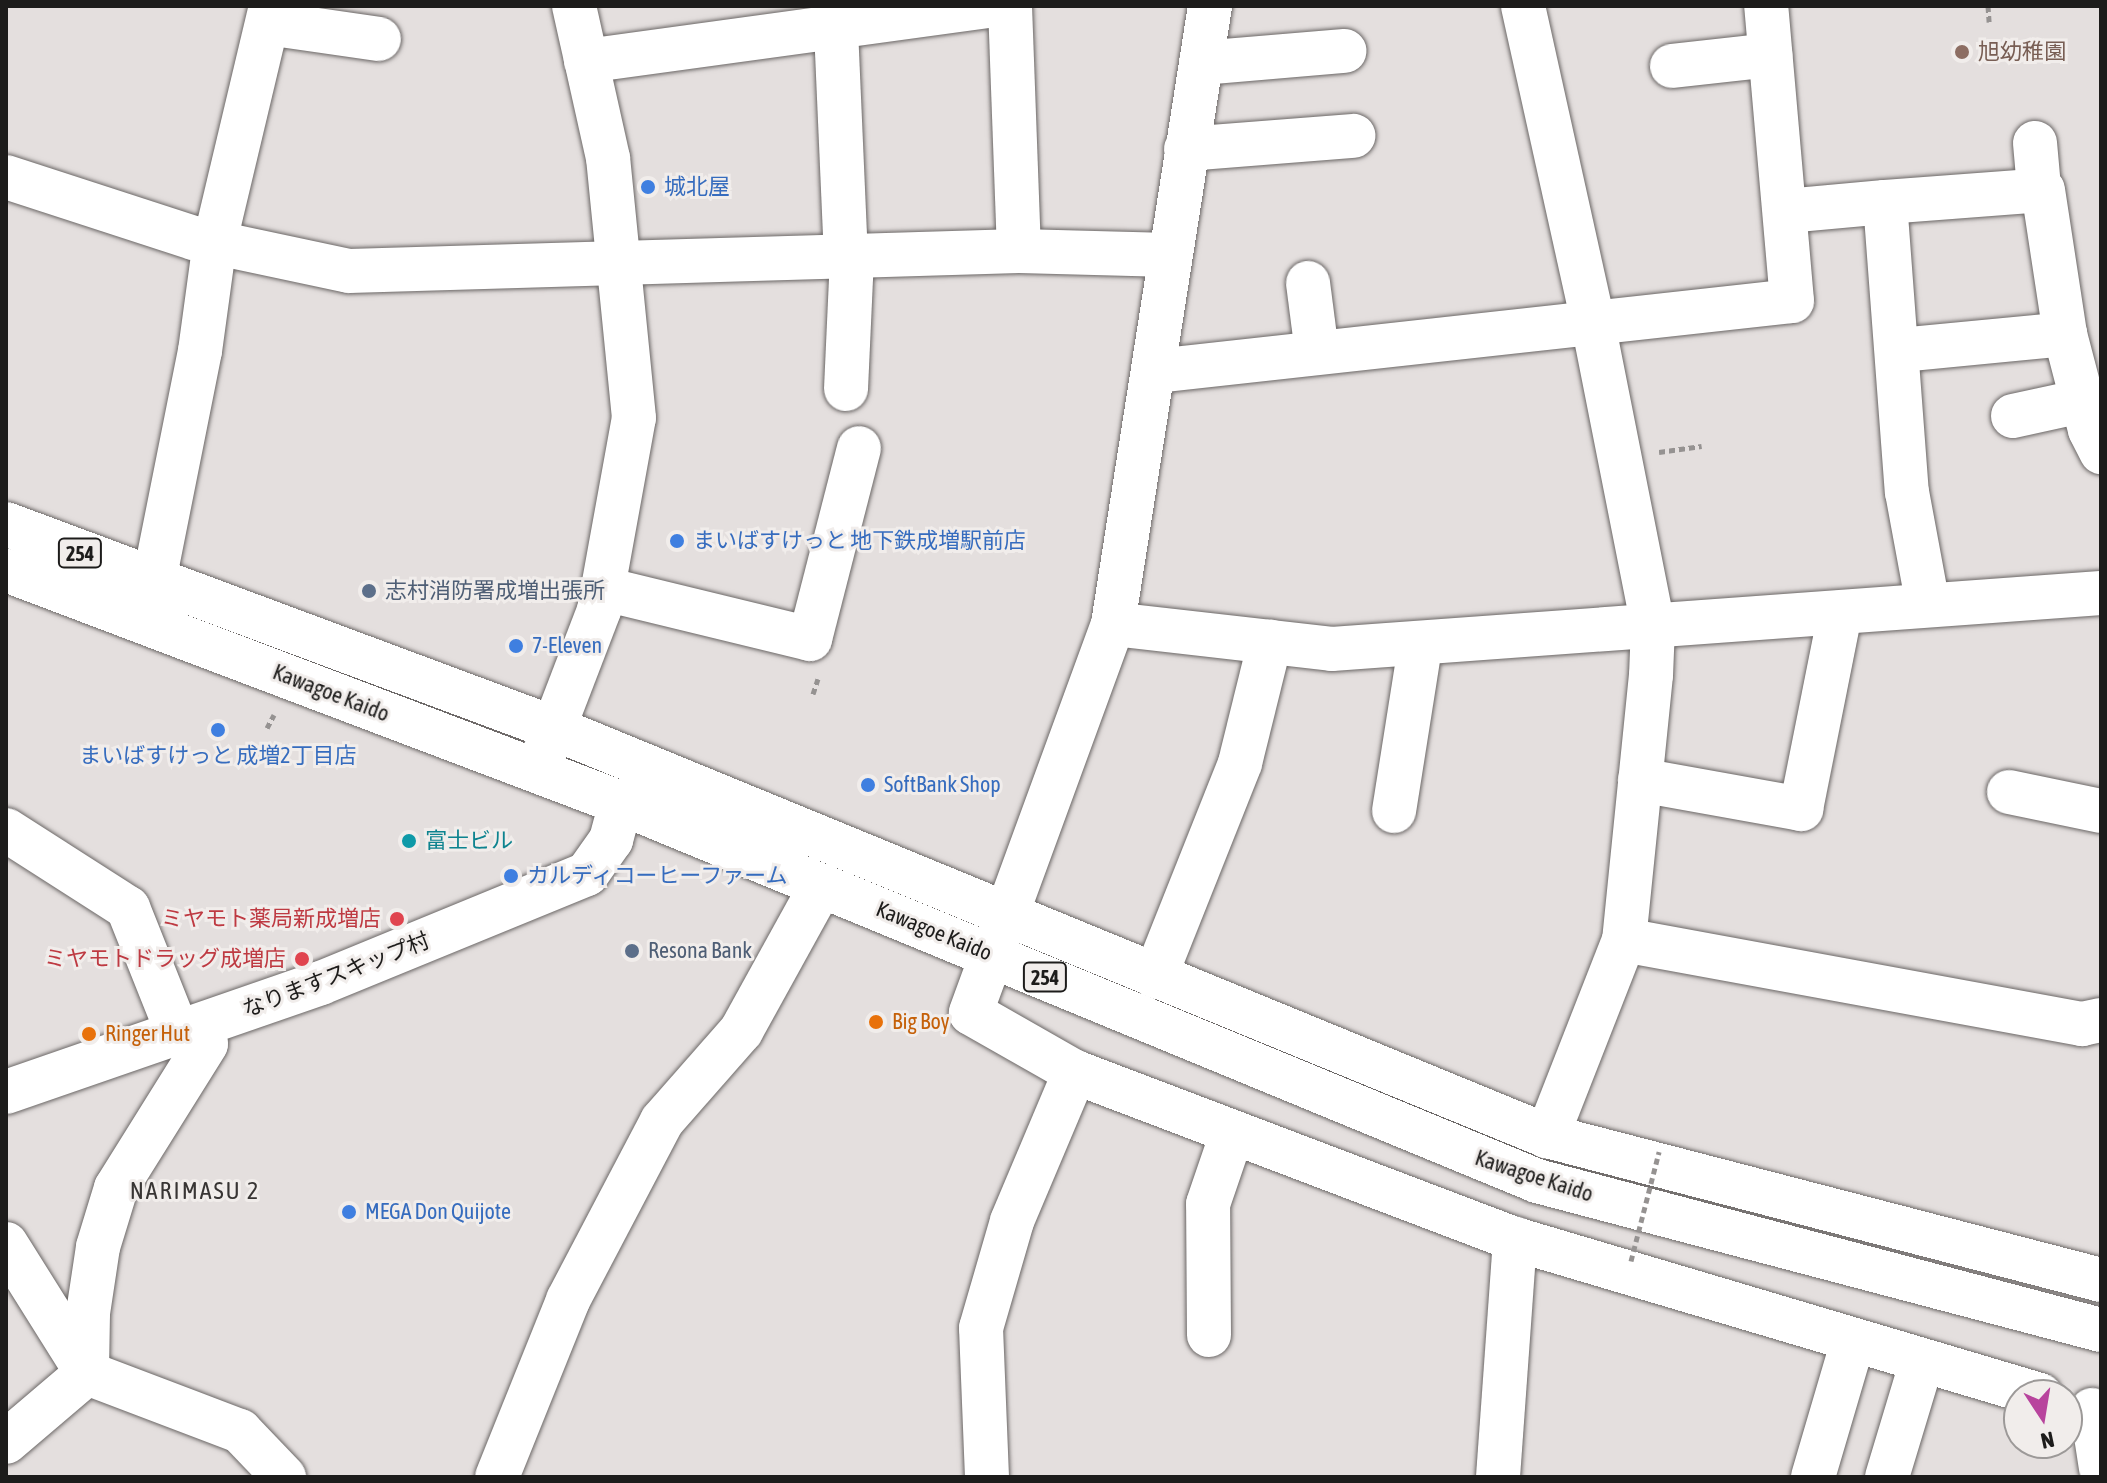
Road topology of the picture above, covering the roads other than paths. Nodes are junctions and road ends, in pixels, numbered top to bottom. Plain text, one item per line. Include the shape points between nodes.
1 (574, 6) edge
2 (988, 6) edge
3 (1010, 6) edge
4 (1210, 6) edge
5 (1523, 6) edge
6 (1766, 6) edge
7 (270, 14) edge
8 (836, 29) junction
9 (379, 39) dead end
10 (1345, 51) dead end
11 (1770, 55) junction
12 (586, 61) junction
13 (1201, 63) junction
14 (1672, 66) dead end
15 (1353, 136) dead end
16 (2035, 143) dead end
17 (1186, 149) junction
18 (6, 177) edge
19 (2039, 188) junction
20 (1885, 202) junction
21 (1786, 211) junction
22 (215, 241) junction
23 (1019, 251) junction
24 (849, 255) junction
25 (1170, 255) junction
26 (618, 261) junction
27 (1308, 283) dead end
28 (1593, 323) junction
29 (2065, 334) junction
30 (1900, 350) junction
31 (1317, 352) junction
32 (1156, 371) junction
33 (846, 389) dead end
34 (2082, 401) junction
35 (2013, 416) dead end
36 (859, 448) dead end
37 (2101, 452) edge
38 (6, 524) edge
39 (6, 570) edge
40 (154, 581) junction
41 (605, 589) junction
42 (2101, 593) edge
43 (1928, 605) junction
44 (1840, 613) junction
45 (1113, 624) junction
46 (1653, 626) junction
47 (1270, 642) junction
48 (1420, 646) junction
49 (556, 729) junction
50 (537, 771) junction
51 (1640, 780) junction
52 (2009, 792) dead end
53 (621, 803) junction
54 (1394, 811) dead end
55 (2101, 811) edge
56 (6, 830) edge
57 (821, 886) junction
58 (1011, 914) junction
59 (1624, 940) junction
60 (995, 956) junction
61 (1155, 977) junction
62 (2101, 1020) edge
63 (190, 1031) junction
64 (1075, 1072) junction
65 (6, 1092) edge
66 (1232, 1134) junction
67 (1547, 1136) junction
68 (1515, 1239) junction
69 (6, 1244) edge
70 (2101, 1280) edge
71 (2101, 1330) edge
72 (1209, 1335) dead end
73 (1853, 1341) junction
74 (1922, 1361) junction
75 (87, 1373) junction
76 (2003, 1384) edge
77 (2087, 1408) edge
78 (6, 1442) edge
79 (2101, 1468) edge
80 (284, 1477) edge
81 (497, 1477) edge
82 (987, 1477) edge
83 (1498, 1477) edge
84 (1813, 1477) edge
85 (1887, 1477) edge

1 - 12 main road
2 - 8 main road
3 - 23 main road
4 - 13 main road
5 - 28 main road
6 - 11 main road
7 - 9 main road
7 - 22 main road
8 - 12 main road
8 - 24 main road
10 - 13 main road
11 - 14 main road
11 - 21 main road
12 - 26 main road via 608,158
13 - 17 main road
15 - 17 main road
16 - 19 main road
17 - 25 main road
18 - 22 main road
19 - 20 main road
19 - 29 main road via 2046,195
20 - 21 main road
20 - 30 main road
21 - 28 main road via 1792,301
22 - 26 main road via 349,271 517,269
22 - 40 main road via 200,351
23 - 24 main road
23 - 25 main road
24 - 26 main road
24 - 33 main road
25 - 32 main road
26 - 41 main road via 634,418
27 - 31 main road
28 - 31 main road
28 - 46 main road
29 - 30 main road
29 - 34 main road
30 - 43 main road via 1907,492
31 - 32 main road
32 - 45 main road
34 - 35 main road
34 - 37 main road
36 - 41 main road via 810,639
38 - 40 main road, Kawagoe Kaido / 254
39 - 50 main road, Kawagoe Kaido / 254
40 - 49 main road, Kawagoe Kaido / 254
41 - 49 main road
42 - 43 main road
43 - 44 main road
44 - 46 main road
44 - 51 main road via 1801,809
45 - 47 main road
45 - 58 main road
46 - 48 main road
46 - 51 main road
47 - 48 main road via 1332,649
47 - 61 main road via 1240,763
48 - 54 main road
49 - 50 main road
49 - 58 main road, Kawagoe Kaido / 254
50 - 53 main road, Kawagoe Kaido / 254
51 - 59 main road
52 - 55 main road
53 - 57 main road, Kawagoe Kaido / 254
53 - 63 main road, なりますスキップ村 via 611,840 587,874
56 - 63 main road via 128,908
57 - 60 main road, Kawagoe Kaido / 254
57 - 81 main road via 741,1031 662,1121 568,1300
58 - 60 main road
58 - 61 main road, Kawagoe Kaido / 254
59 - 62 main road via 2082,1024
59 - 67 main road
60 - 64 main road via 971,1007 975,1019
60 - 71 main road, Kawagoe Kaido / 254 via 1537,1181
61 - 67 main road, Kawagoe Kaido / 254
63 - 65 main road, なりますスキップ村
63 - 75 main road via 206,1044 116,1188 98,1247 88,1313
64 - 66 main road
64 - 82 main road via 1012,1221 981,1328
66 - 68 main road
66 - 72 main road via 1208,1204
67 - 70 main road, Kawagoe Kaido / 254
68 - 73 main road
68 - 83 main road
69 - 75 main road
73 - 74 main road
73 - 84 main road
74 - 76 main road
74 - 85 main road
75 - 78 main road
75 - 80 main road via 240,1431
77 - 79 main road

